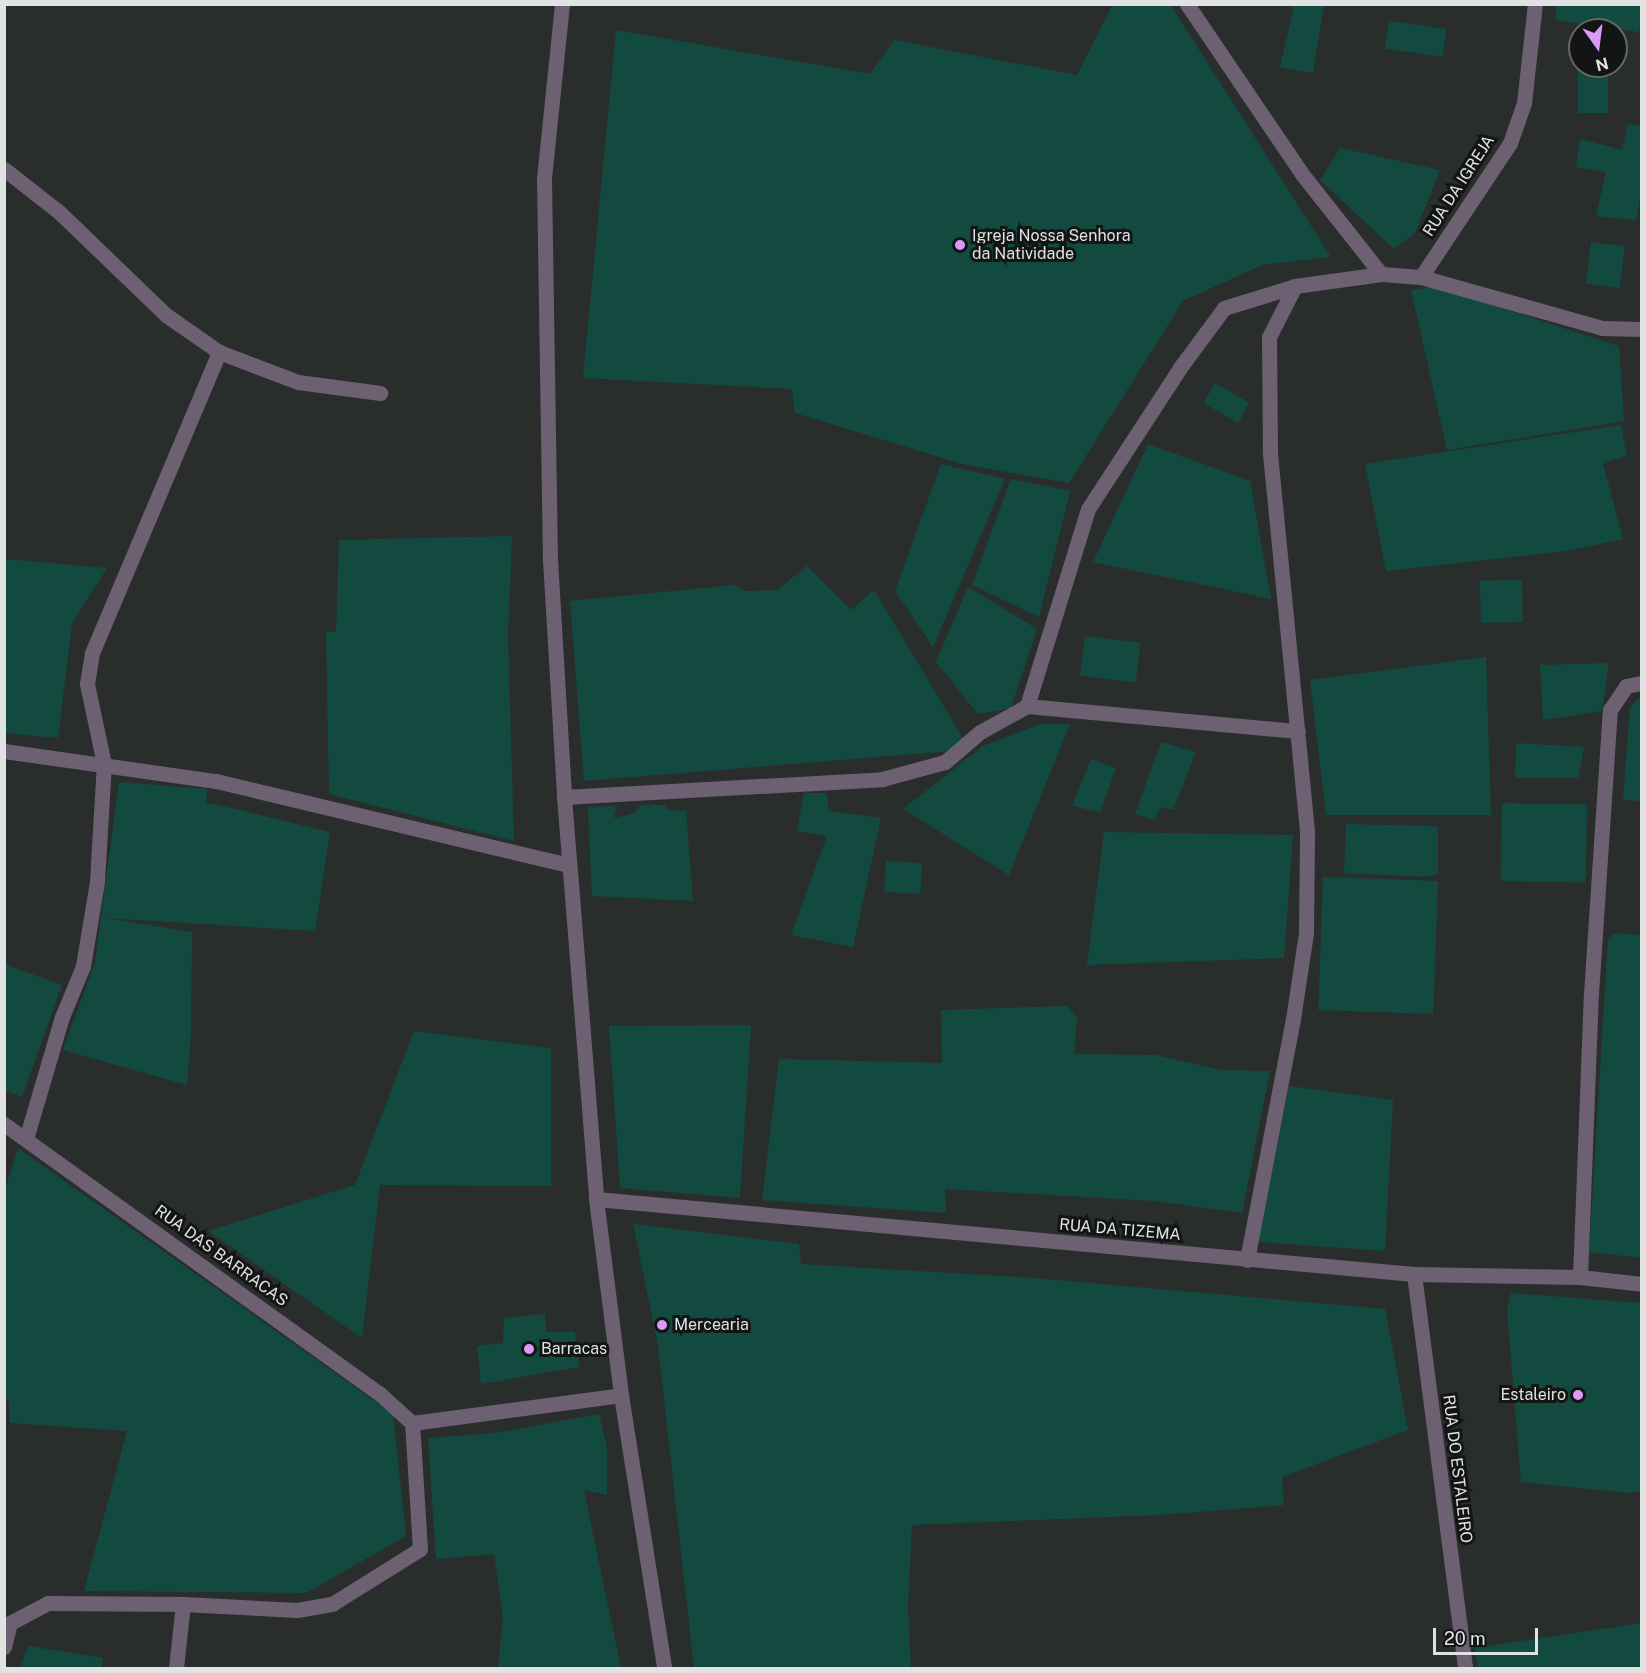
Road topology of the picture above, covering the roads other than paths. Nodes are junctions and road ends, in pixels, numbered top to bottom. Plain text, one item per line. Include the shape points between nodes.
1 (562, 4) edge
2 (1187, 4) edge
3 (1535, 4) edge
4 (4, 169) edge
5 (1381, 274) junction
6 (1421, 277) junction
7 (1295, 286) junction
8 (1641, 329) edge
9 (219, 352) junction
10 (380, 393) dead end
11 (1641, 683) edge
12 (1027, 706) junction
13 (1298, 731) junction
14 (4, 751) edge
15 (104, 764) junction
16 (564, 797) junction
17 (568, 865) junction
18 (4, 1124) edge
19 (26, 1138) junction
20 (596, 1198) junction
21 (1247, 1260) junction
22 (1414, 1274) junction
23 (1580, 1277) junction
24 (1641, 1284) edge
25 (621, 1395) junction
26 (412, 1423) junction
27 (183, 1604) junction
28 (4, 1647) edge
29 (176, 1668) edge
30 (664, 1668) edge
31 (1465, 1668) edge

1 - 16 street via 544,179 550,559
2 - 5 street via 1302,174
3 - 6 street, RUA DA IGREJA via 1524,103 1510,143
4 - 9 street via 58,212 166,315
5 - 6 street
5 - 7 street
6 - 8 street via 1602,328
7 - 12 street via 1224,308 1088,509
7 - 13 street via 1269,337 1270,451
9 - 10 street via 298,382
9 - 15 street via 92,653 87,684
11 - 23 street via 1626,686 1610,710 1591,994
12 - 13 street
12 - 16 street via 980,732 945,762 882,779
13 - 21 street via 1307,831 1306,933
14 - 15 street
15 - 17 street via 216,781
15 - 19 street via 97,881 83,966 62,1017
16 - 17 street
17 - 20 street
18 - 19 street, RUA DAS BARRACAS
19 - 26 street, RUA DAS BARRACAS via 380,1394
20 - 21 street, RUA DA TIZEMA
20 - 25 street
21 - 22 street, RUA DA TIZEMA
22 - 23 street, RUA DA TIZEMA
22 - 31 street, RUA DO ESTALEIRO
23 - 24 street, RUA DA TIZEMA
25 - 26 street
25 - 30 street
26 - 27 street via 420,1549 332,1604 297,1610
27 - 28 street via 48,1603 10,1623
27 - 29 street

